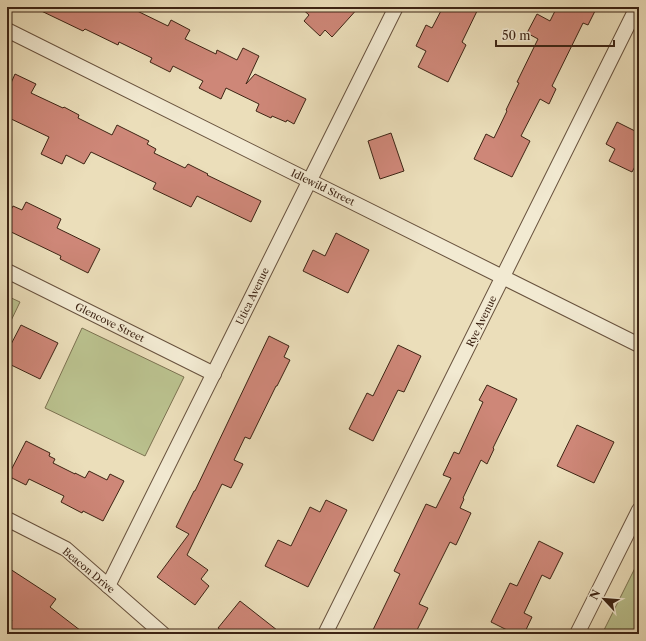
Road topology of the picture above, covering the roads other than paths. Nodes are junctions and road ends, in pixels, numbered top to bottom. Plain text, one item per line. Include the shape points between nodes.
1 (396, 7) edge
2 (637, 7) edge
3 (7, 30) edge
4 (310, 181) junction
5 (7, 271) edge
6 (503, 277) junction
7 (639, 345) edge
8 (214, 374) junction
9 (639, 510) edge
10 (7, 519) edge
11 (108, 586) junction
12 (163, 634) edge
13 (325, 634) edge
14 (577, 634) edge

1 - 4 street, Utica Avenue
2 - 6 street, Rye Avenue
3 - 4 street, Idlewild Street
4 - 6 street, Idlewild Street
4 - 8 street, Utica Avenue
5 - 8 street, Glencove Street
6 - 7 street, Idlewild Street
6 - 13 street, Rye Avenue
8 - 11 street, Utica Avenue
9 - 14 street
10 - 11 street, Beacon Drive via 66,549
11 - 12 street, Beacon Drive

